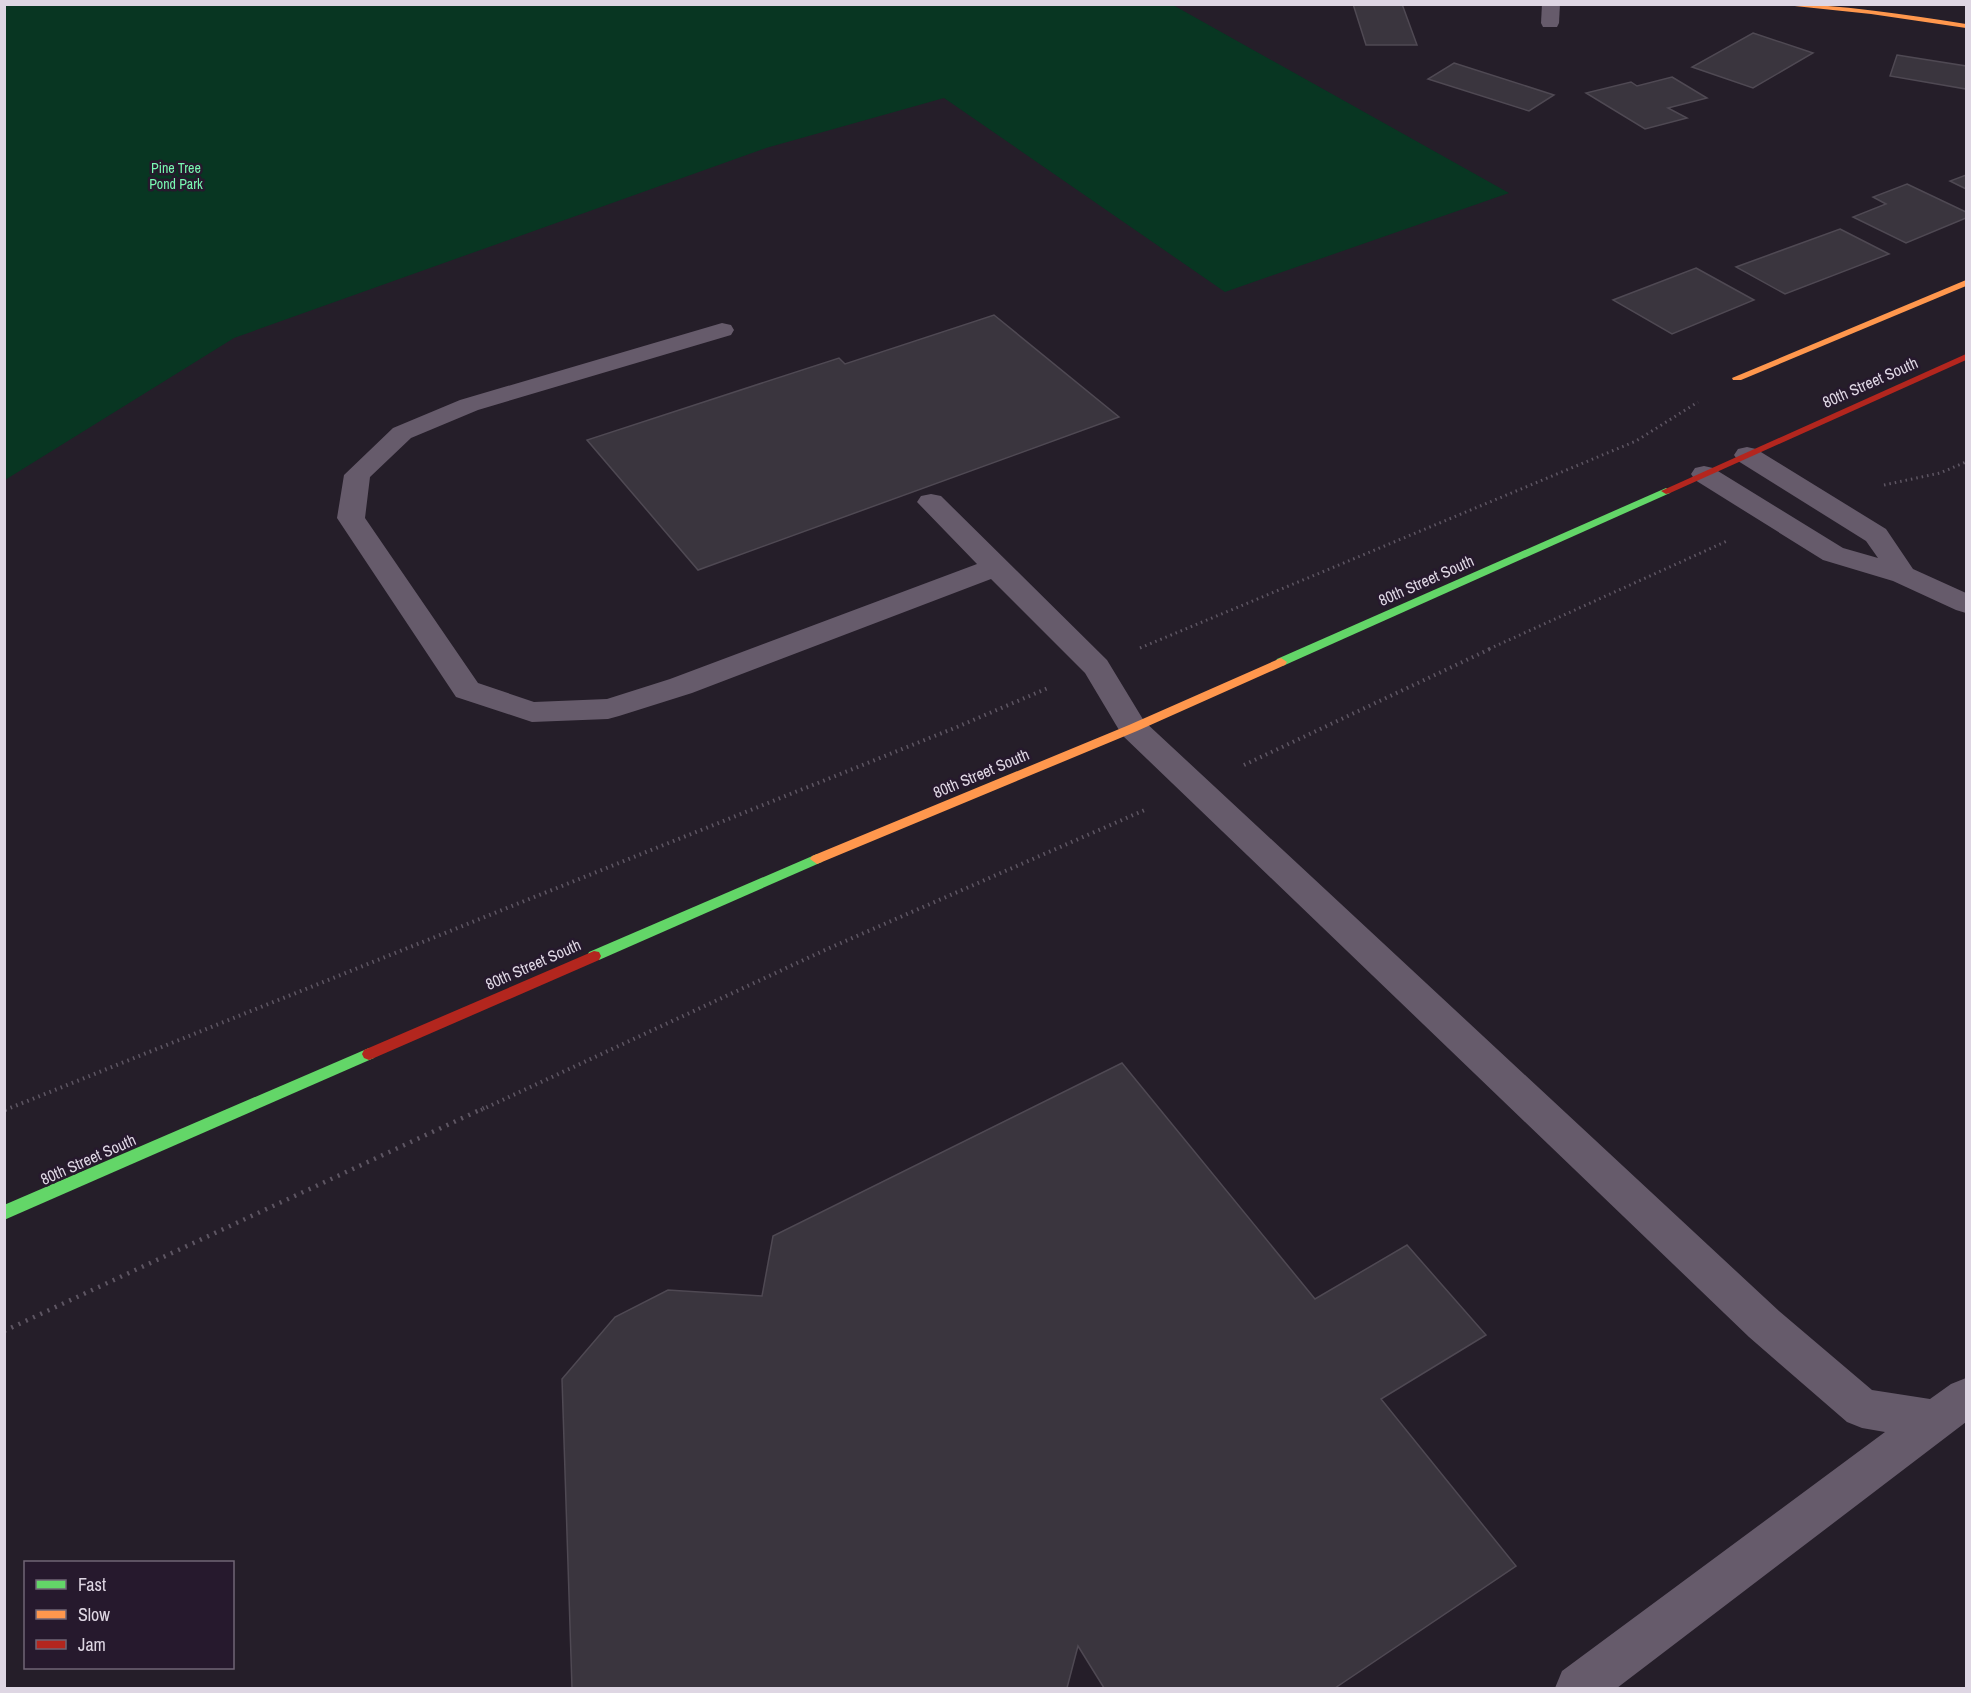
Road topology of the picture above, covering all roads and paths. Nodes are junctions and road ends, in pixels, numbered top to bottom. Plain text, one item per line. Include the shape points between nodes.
1 (1778, 4) edge
2 (1966, 26) edge
3 (1966, 283) edge
4 (722, 330) dead end
5 (1966, 357) edge
6 (1737, 378) joint
7 (1747, 455) junction
8 (1966, 462) edge
9 (1704, 474) junction
10 (1814, 496) junction
11 (931, 502) dead end
12 (1774, 517) junction
13 (996, 567) junction
14 (1903, 576) junction
15 (1966, 604) edge
16 (1096, 667) junction
17 (1134, 728) junction
18 (1196, 787) junction
19 (4, 1110) edge
20 (4, 1213) edge
21 (4, 1331) edge
22 (1951, 1409) edge
23 (1579, 1689) edge

1 - 2 main road
3 - 6 main road
4 - 13 lane via 469,405 402,433 357,475 351,518 467,690 532,712 608,709 681,686
5 - 7 main road, 80th Street South
6 - 16 path via 1636,441
7 - 9 main road, 80th Street South
7 - 10 lane
8 - 10 path via 1940,473 1877,486 1827,489
9 - 12 lane
9 - 17 main road, 80th Street South
10 - 14 lane via 1876,535
11 - 13 lane
12 - 14 lane via 1833,554
12 - 18 path
13 - 16 lane
14 - 15 lane
16 - 17 lane
16 - 19 path via 957,727
17 - 18 lane
17 - 20 main road, 80th Street South via 767,880
18 - 21 path via 825,950
18 - 22 lane via 1764,1324 1862,1408
22 - 23 lane

